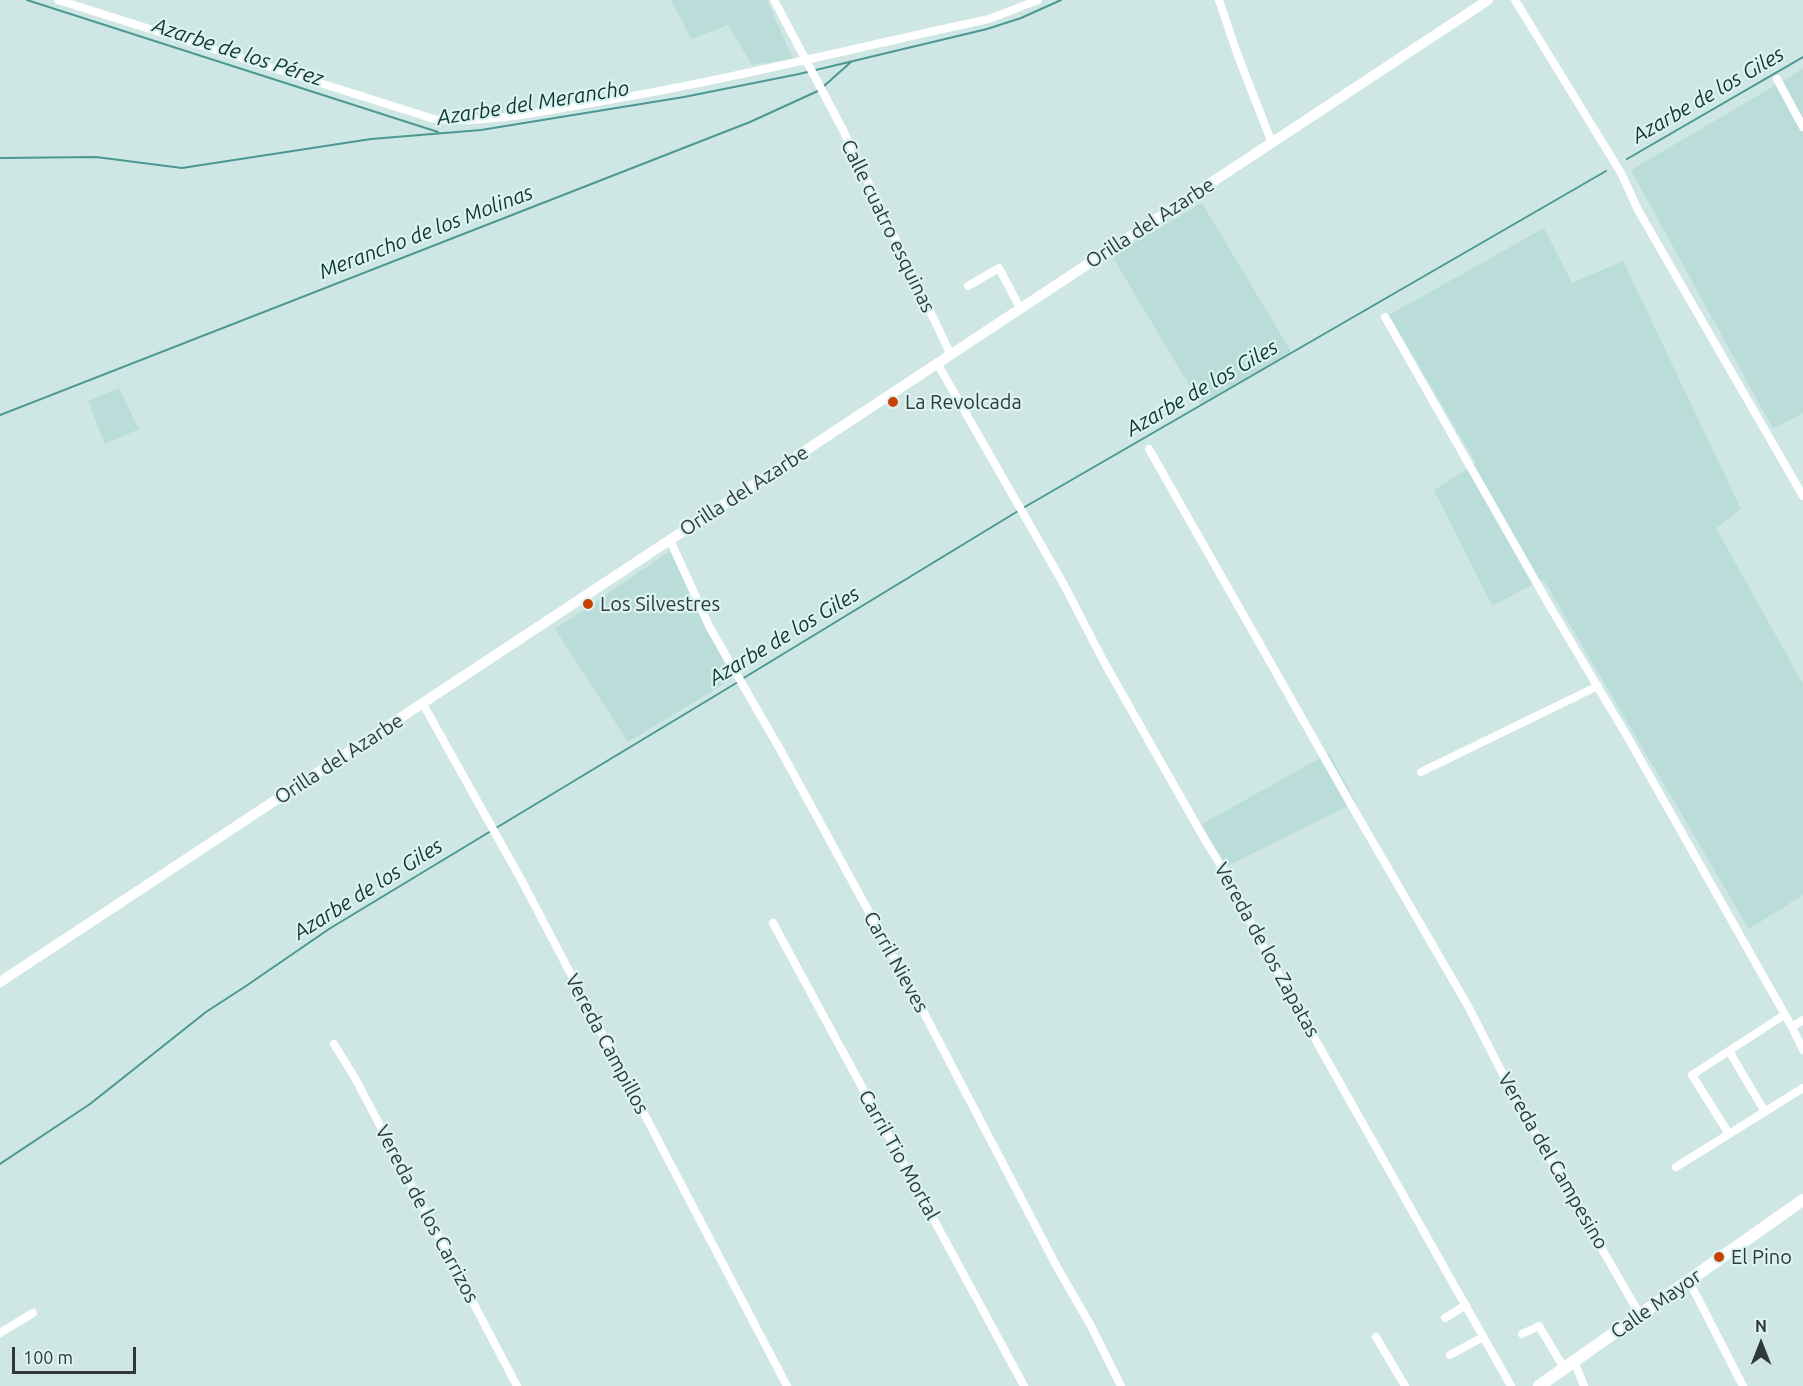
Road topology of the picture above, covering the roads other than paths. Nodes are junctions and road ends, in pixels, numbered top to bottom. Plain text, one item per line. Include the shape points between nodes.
1 (58, 0) edge
2 (774, 0) edge
3 (1038, 0) edge
4 (1220, 0) edge
5 (1488, 0) edge
6 (1515, 0) edge
7 (810, 66) junction
8 (1777, 79) dead end
9 (1803, 127) edge
10 (1272, 143) junction
11 (968, 286) dead end
12 (1020, 308) junction
13 (1385, 317) dead end
14 (951, 355) junction
15 (937, 363) junction
16 (1149, 449) dead end
17 (1803, 496) edge
18 (670, 540) junction
19 (1598, 686) junction
20 (423, 704) junction
21 (1421, 772) dead end
22 (773, 923) dead end
23 (0, 982) edge
24 (1784, 1015) junction
25 (1803, 1020) edge
26 (1792, 1027) junction
27 (334, 1044) dead end
28 (1803, 1050) edge
29 (1729, 1051) junction
30 (1803, 1088) edge
31 (1765, 1112) junction
32 (1729, 1134) junction
33 (1677, 1167) dead end
34 (1803, 1200) edge
35 (1689, 1281) junction
36 (1466, 1305) junction
37 (33, 1313) dead end
38 (1640, 1314) junction
39 (1445, 1318) dead end
40 (0, 1333) edge
41 (1522, 1334) dead end
42 (1376, 1336) dead end
43 (1483, 1336) junction
44 (1450, 1355) dead end
45 (1569, 1365) junction
46 (517, 1386) edge
47 (787, 1386) edge
48 (1024, 1386) edge
49 (1121, 1386) edge
50 (1405, 1386) edge
51 (1511, 1386) edge
52 (1539, 1386) edge
53 (1584, 1386) edge
54 (1743, 1386) edge

1 - 7 street via 434,119 462,122
2 - 7 street
3 - 7 street via 989,19 898,38
4 - 10 street
5 - 10 street, Orilla del Azarbe
6 - 17 street via 1621,173 1638,210
7 - 14 street, Calle cuatro esquinas
8 - 9 street
10 - 12 street, Orilla del Azarbe
11 - 12 street via 999,268
12 - 14 street, Orilla del Azarbe
13 - 19 street
14 - 15 street, Orilla del Azarbe
15 - 18 street, Orilla del Azarbe
15 - 36 street, Vereda de los Zapatas
16 - 38 street, Vereda del Campesino
18 - 20 street, Orilla del Azarbe
18 - 49 street, Carril Nieves via 710,628 923,1011
19 - 21 street
19 - 24 street
20 - 23 street, Orilla del Azarbe
20 - 47 street, Vereda Campillos via 523,883
22 - 48 street, Carril Tio Mortal
24 - 26 street
24 - 29 street
25 - 26 street
26 - 28 street
27 - 46 street, Vereda de los Carrizos
29 - 31 street
29 - 32 street via 1692,1075
30 - 31 street
31 - 32 street
32 - 33 street
34 - 35 main road, Calle Mayor
35 - 38 main road, Calle Mayor
35 - 54 street
36 - 39 street
36 - 43 street, Vereda de los Zapatas
37 - 40 street
38 - 45 main road, Calle Mayor
41 - 45 street via 1539,1326
42 - 50 street
43 - 44 street
43 - 51 street, Vereda de los Zapatas
45 - 52 main road, Calle Mayor
45 - 53 street

